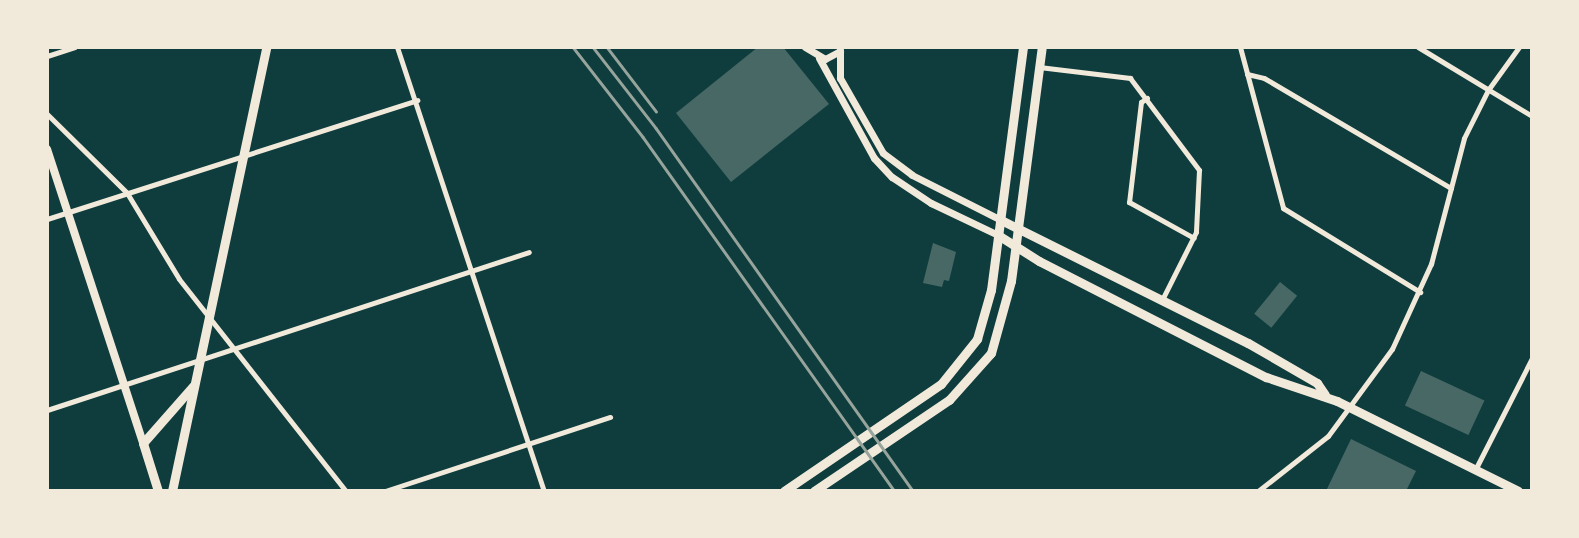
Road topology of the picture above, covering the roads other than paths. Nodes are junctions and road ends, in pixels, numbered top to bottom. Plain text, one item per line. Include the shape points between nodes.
1 (75, 47) edge
2 (266, 47) edge
3 (397, 47) edge
4 (805, 47) edge
5 (1023, 47) edge
6 (1042, 47) edge
7 (1240, 47) edge
8 (1418, 47) edge
9 (1519, 47) edge
10 (841, 49) edge
11 (47, 56) edge
12 (818, 58) junction
13 (1039, 67) junction
14 (1247, 74) junction
15 (1488, 90) junction
16 (1147, 98) junction
17 (417, 100) junction
18 (47, 114) edge
19 (1532, 116) edge
20 (47, 149) edge
21 (243, 156) junction
22 (1451, 188) junction
23 (127, 193) junction
24 (68, 212) junction
25 (47, 219) edge
26 (1001, 220) junction
27 (1017, 228) junction
28 (998, 235) junction
29 (1194, 238) junction
30 (1015, 246) junction
31 (529, 252) dead end
32 (473, 271) junction
33 (1420, 292) junction
34 (1162, 300) junction
35 (209, 316) junction
36 (235, 348) junction
37 (1532, 358) edge
38 (199, 360) junction
39 (124, 385) junction
40 (193, 386) junction
41 (1325, 395) junction
42 (1351, 407) junction
43 (47, 410) edge
44 (610, 417) dead end
45 (143, 443) junction
46 (529, 443) junction
47 (1475, 470) junction
48 (158, 491) edge
49 (172, 491) edge
50 (346, 491) edge
51 (385, 491) edge
52 (544, 491) edge
53 (785, 491) edge
54 (814, 491) edge
55 (1258, 491) edge
56 (1517, 491) edge

1 - 11 street
2 - 21 main road
3 - 17 street
4 - 12 street
5 - 26 main road
6 - 13 main road
7 - 14 street
8 - 15 street
9 - 15 street
10 - 12 street
10 - 26 street via 840,78 883,153 912,175
12 - 28 street via 874,158 892,177 932,203
13 - 16 street via 1125,76
13 - 27 main road
14 - 22 street via 1264,78
14 - 33 street via 1283,208
15 - 19 street
15 - 22 street via 1464,138
16 - 29 street via 1199,170
16 - 29 street via 1141,102 1129,202
17 - 21 street
17 - 32 street
18 - 23 street
20 - 24 main road
21 - 23 street
21 - 35 main road
22 - 33 street
23 - 24 street
23 - 35 street via 169,264
24 - 25 street
24 - 39 main road
26 - 27 main road
26 - 28 main road
27 - 30 main road
27 - 34 main road
28 - 30 main road
28 - 53 main road via 980,331 958,365 920,400
29 - 34 street
30 - 41 main road via 1266,377 1315,397
30 - 54 main road via 1003,323 977,373 939,407
31 - 32 street
32 - 36 street
32 - 46 street
33 - 42 street via 1392,349
34 - 41 main road via 1275,358 1317,383
35 - 36 street
35 - 38 main road
36 - 38 street
36 - 50 street
37 - 47 street
38 - 39 street
38 - 40 main road
39 - 43 street
39 - 45 main road
40 - 45 main road
40 - 49 main road via 192,410
41 - 42 main road
42 - 47 main road
42 - 55 street via 1316,448
44 - 46 street
45 - 48 main road
46 - 51 street
46 - 52 street
47 - 56 main road

